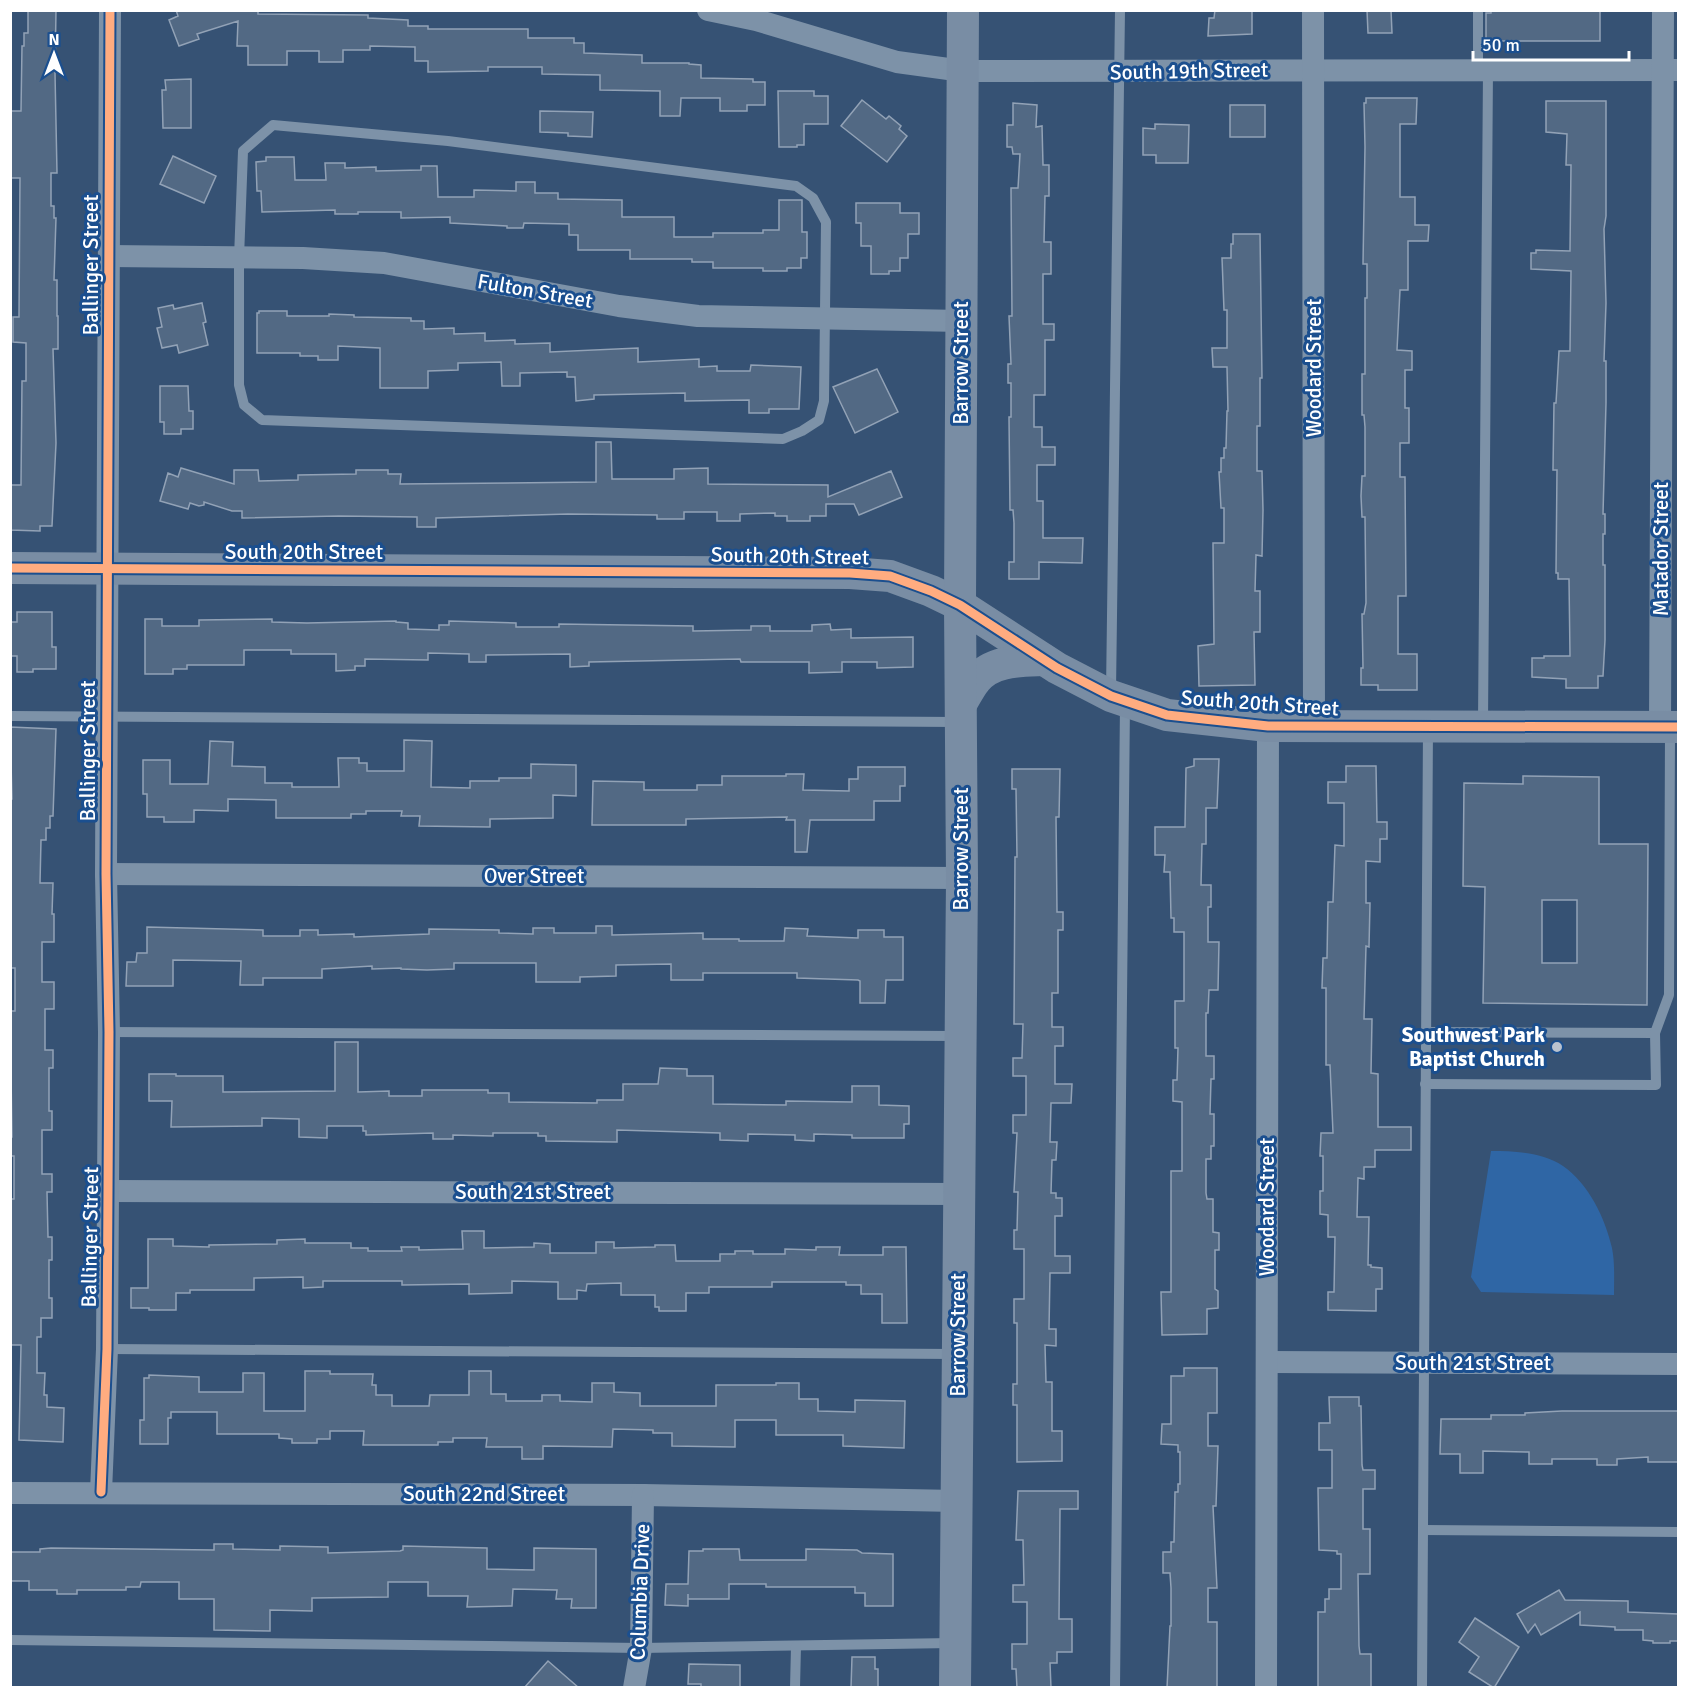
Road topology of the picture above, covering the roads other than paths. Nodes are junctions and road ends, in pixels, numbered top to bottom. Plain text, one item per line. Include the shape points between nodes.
1 (110, 10) edge
2 (708, 10) edge
3 (963, 10) edge
4 (1120, 10) edge
5 (1313, 10) edge
6 (1478, 10) edge
7 (1663, 10) edge
8 (1313, 70) junction
9 (1483, 70) junction
10 (1671, 70) edge
11 (963, 71) junction
12 (1120, 72) junction
13 (109, 256) junction
14 (239, 258) junction
15 (826, 319) junction
16 (962, 321) junction
17 (10, 568) edge
18 (106, 568) junction
19 (960, 605) junction
20 (1044, 660) junction
21 (1118, 698) junction
22 (961, 713) junction
23 (10, 716) edge
24 (106, 716) junction
25 (1268, 726) junction
26 (1314, 726) junction
27 (1428, 726) junction
28 (1483, 727) junction
29 (1670, 727) edge
30 (106, 874) junction
31 (962, 878) junction
32 (1674, 934) edge
33 (1674, 995) edge
34 (109, 1032) junction
35 (1426, 1032) junction
36 (1655, 1033) junction
37 (960, 1036) junction
38 (1425, 1084) junction
39 (108, 1191) junction
40 (958, 1194) junction
41 (107, 1349) junction
42 (958, 1354) junction
43 (1267, 1362) junction
44 (1423, 1363) junction
45 (1678, 1364) edge
46 (10, 1492) edge
47 (101, 1492) junction
48 (643, 1495) junction
49 (957, 1501) junction
50 (1423, 1530) junction
51 (1678, 1532) edge
52 (10, 1640) edge
53 (956, 1643) junction
54 (796, 1646) junction
55 (641, 1648) junction
56 (634, 1688) edge
57 (795, 1688) edge
58 (955, 1688) edge
59 (1115, 1688) edge
60 (1266, 1688) edge
61 (1422, 1688) edge

1 - 13 street, Ballinger Street
2 - 11 street, South 19th Street via 756,20 897,62
3 - 11 main road, Barrow Street
4 - 12 lane
5 - 8 street, Woodard Street
6 - 9 lane
7 - 10 street, Matador Street
8 - 9 street, South 19th Street
8 - 12 street, South 19th Street
8 - 26 street, Woodard Street
9 - 10 street, South 19th Street
9 - 28 lane
10 - 29 street, Matador Street
11 - 12 street, South 19th Street
11 - 16 main road, Barrow Street
12 - 21 lane
13 - 14 street, Fulton Street
13 - 18 street, Ballinger Street
14 - 15 street, Fulton Street via 384,263 619,306 698,316
14 - 15 lane via 243,151 273,125 448,141 796,186 813,198 826,222
14 - 15 lane via 239,385 244,405 262,420 783,439 819,420 824,401
15 - 16 street, Fulton Street
16 - 19 main road, Barrow Street
17 - 18 main road, South 20th Street
18 - 19 main road, South 20th Street via 850,573 890,576
18 - 24 street, Ballinger Street
19 - 20 main road, South 20th Street
19 - 22 main road, Barrow Street
20 - 21 main road, South 20th Street
20 - 22 main road via 1002,663 989,669 977,678
21 - 25 main road, South 20th Street via 1167,714
21 - 59 lane
22 - 24 lane
22 - 31 main road, Barrow Street
23 - 24 lane
24 - 30 street, Ballinger Street
25 - 26 main road, South 20th Street
25 - 43 street, Woodard Street
26 - 27 main road, South 20th Street
27 - 28 main road, South 20th Street
27 - 35 lane
28 - 29 main road, South 20th Street
29 - 32 lane
30 - 31 street, Over Street
30 - 34 street, Ballinger Street
31 - 37 main road, Barrow Street
32 - 33 lane
33 - 36 lane
34 - 37 lane
34 - 39 street, Ballinger Street
35 - 36 lane
35 - 38 lane
36 - 38 lane via 1656,1085
37 - 40 main road, Barrow Street
38 - 44 lane
39 - 40 street, South 21st Street
39 - 41 street, Ballinger Street
40 - 42 main road, Barrow Street
41 - 42 lane
41 - 47 street, Ballinger Street
42 - 49 main road, Barrow Street
43 - 44 street, South 21st Street
43 - 60 street, Woodard Street
44 - 45 street, South 21st Street
44 - 50 lane
46 - 47 street, South 22nd Street
47 - 48 street, South 22nd Street
48 - 49 street, South 22nd Street
48 - 55 street, Columbia Drive
49 - 53 main road, Barrow Street
50 - 51 lane
50 - 61 lane
52 - 55 lane
53 - 54 lane
53 - 58 main road, Barrow Street
54 - 55 lane
54 - 57 lane
55 - 56 street, Columbia Drive

